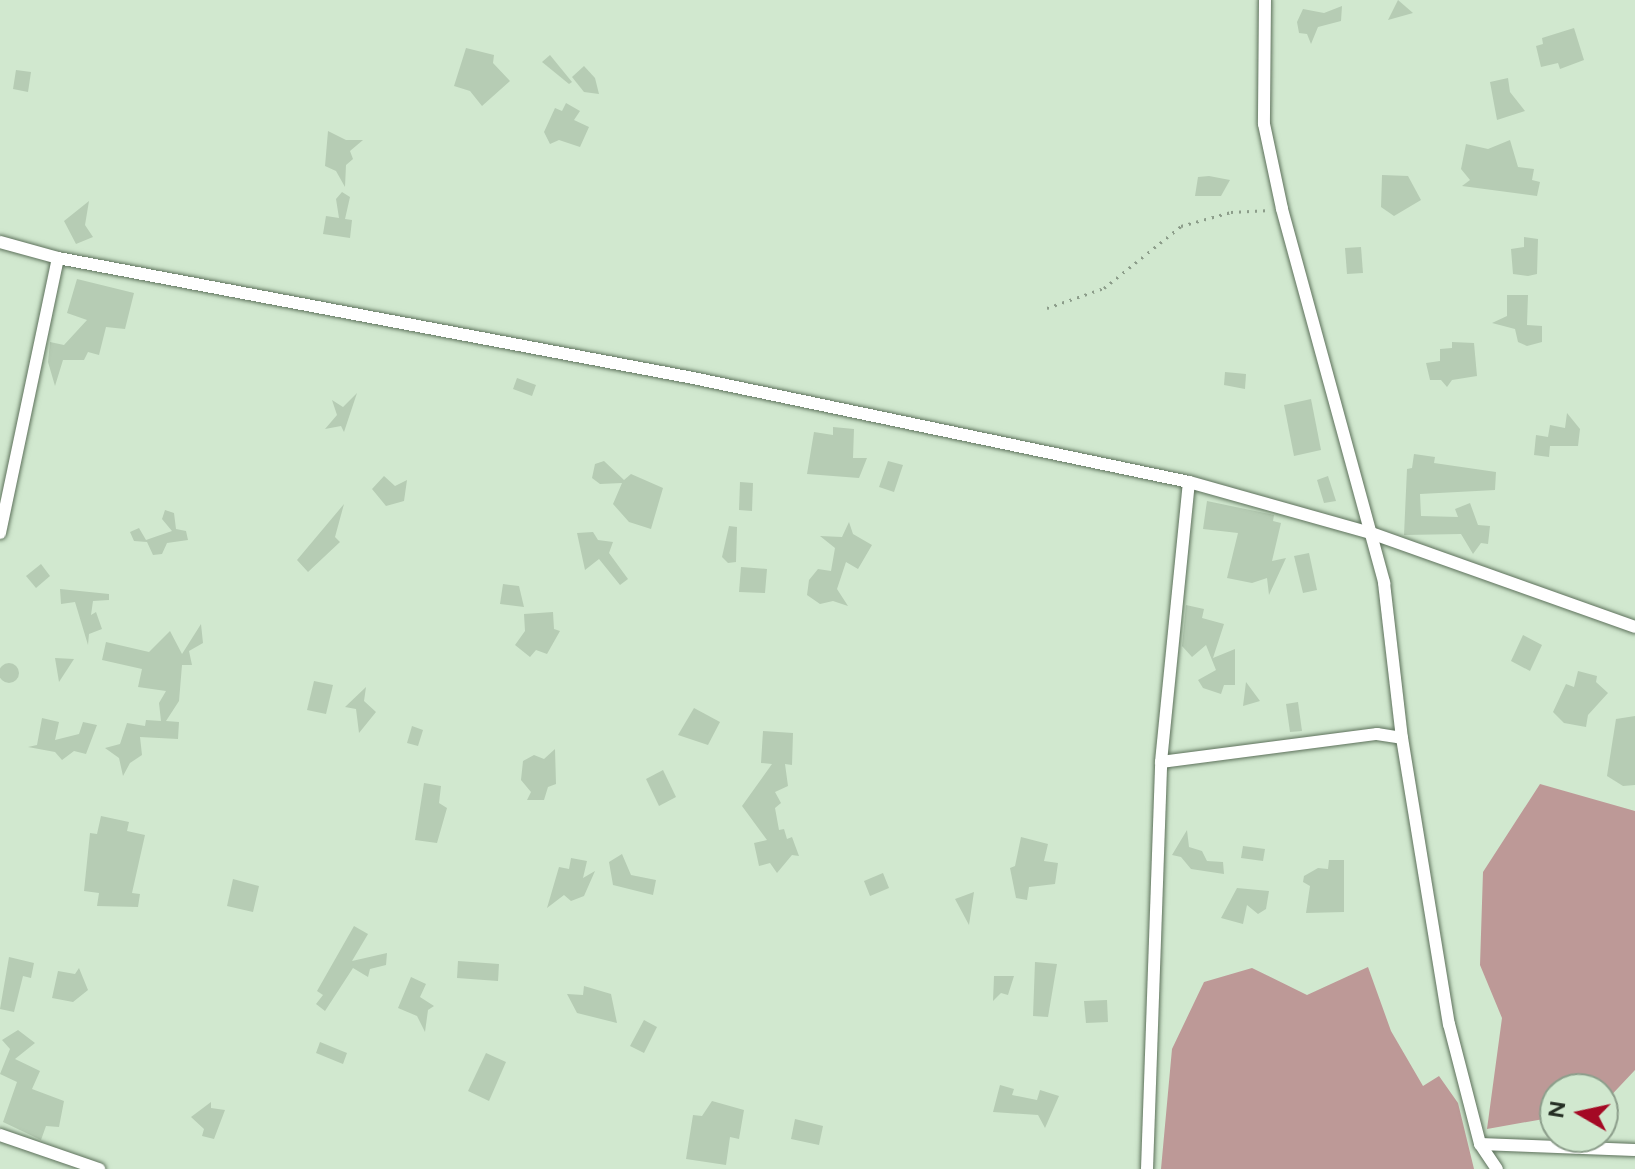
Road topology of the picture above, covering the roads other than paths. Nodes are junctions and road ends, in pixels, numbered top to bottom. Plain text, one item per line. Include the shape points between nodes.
1 (1265, 0) edge
2 (0, 242) edge
3 (58, 258) junction
4 (1189, 482) junction
5 (0, 533) edge
6 (1371, 533) junction
7 (1635, 627) edge
8 (1402, 738) junction
9 (1161, 762) junction
10 (0, 1135) edge
11 (1480, 1144) junction
12 (1635, 1150) edge
13 (99, 1169) edge
14 (1147, 1169) edge
15 (1497, 1169) edge

1 - 6 street via 1264,124 1282,209
2 - 3 street
3 - 4 street via 693,378
3 - 5 street
4 - 6 street
4 - 9 street
6 - 7 street
6 - 8 street via 1384,583
8 - 9 street via 1377,734
8 - 11 street via 1449,1024
9 - 14 street
10 - 13 street
11 - 12 street
11 - 15 street

